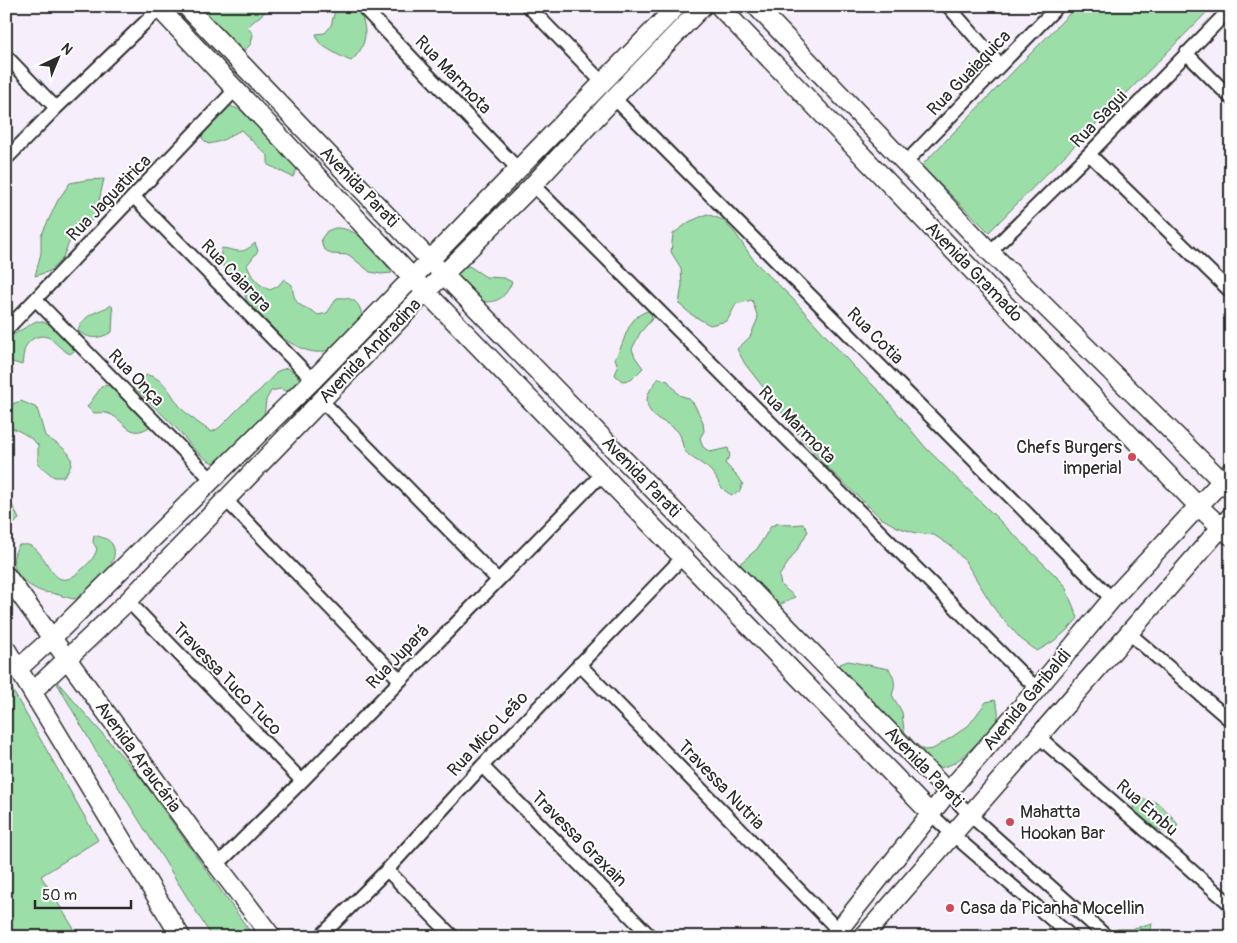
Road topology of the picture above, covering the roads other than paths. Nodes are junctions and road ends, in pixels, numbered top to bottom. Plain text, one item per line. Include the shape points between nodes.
1 (186, 6) edge
2 (362, 6) edge
3 (528, 6) edge
4 (677, 6) edge
5 (704, 6) edge
6 (719, 6) edge
7 (756, 6) edge
8 (948, 6) edge
9 (1058, 6) edge
10 (158, 8) edge
11 (1231, 8) edge
12 (1186, 53) junction
13 (6, 56) edge
14 (1000, 65) junction
15 (602, 82) junction
16 (236, 90) junction
17 (614, 98) junction
18 (1231, 98) edge
19 (56, 108) junction
20 (1089, 154) junction
21 (6, 159) edge
22 (905, 164) junction
23 (518, 169) junction
24 (533, 185) junction
25 (134, 197) junction
26 (990, 252) junction
27 (430, 260) junction
28 (444, 275) junction
29 (413, 277) junction
30 (426, 292) junction
31 (1231, 292) edge
32 (36, 300) junction
33 (6, 330) edge
34 (313, 380) junction
35 (322, 401) junction
36 (602, 474) junction
37 (212, 480) junction
38 (1228, 481) edge
39 (226, 500) junction
40 (1198, 506) junction
41 (1227, 527) edge
42 (683, 557) junction
43 (6, 575) edge
44 (498, 580) junction
45 (1112, 599) junction
46 (128, 601) junction
47 (1129, 633) junction
48 (52, 638) junction
49 (6, 650) edge
50 (67, 659) junction
51 (579, 664) junction
52 (18, 669) junction
53 (400, 680) junction
54 (1037, 689) junction
55 (32, 692) junction
56 (1231, 721) edge
57 (1039, 737) junction
58 (482, 766) junction
59 (302, 782) junction
60 (948, 792) junction
61 (931, 814) junction
62 (969, 814) junction
63 (952, 834) junction
64 (217, 865) junction
65 (386, 870) junction
66 (1231, 905) edge
67 (836, 934) edge
68 (182, 937) edge
69 (272, 937) edge
70 (320, 937) edge
71 (453, 937) edge
72 (651, 937) edge
73 (863, 937) edge
74 (1072, 937) edge
75 (1107, 937) edge

1 - 27 street, Avenida Parati
2 - 23 street, Rua Marmota
3 - 15 street
4 - 15 street, Avenida Andradina
5 - 17 street, Avenida Andradina
6 - 40 street, Avenida Gramado
7 - 22 street, Avenida Gramado
8 - 14 street
9 - 14 street, Rua Guaiaquica
10 - 16 street, Avenida Parati
10 - 19 street
11 - 12 street, Rua Sagui
12 - 18 street
12 - 20 street, Rua Sagui
13 - 19 street
14 - 22 street, Rua Guaiaquica
15 - 23 street, Avenida Andradina
16 - 25 street, Rua Jaguatirica
16 - 29 street, Avenida Parati
17 - 24 street, Avenida Andradina
17 - 45 street, Rua Cotia
19 - 21 street
20 - 26 street, Rua Sagui
20 - 31 street
22 - 26 street, Avenida Gramado
23 - 27 street, Avenida Andradina
24 - 28 street, Avenida Andradina
24 - 54 street, Rua Marmota
25 - 32 street, Rua Jaguatirica
25 - 34 street, Rua Caiarara
26 - 38 street, Avenida Gramado
27 - 28 street, Avenida Parati
27 - 29 street, Avenida Andradina
28 - 30 street, Avenida Andradina
28 - 60 street, Avenida Parati
29 - 30 street, Avenida Parati
29 - 34 street, Avenida Andradina
30 - 35 street, Avenida Andradina
30 - 36 street, Avenida Parati
32 - 33 street, Rua Jaguatirica
32 - 37 street, Rua Onça
34 - 37 street, Avenida Andradina
35 - 39 street, Avenida Andradina
35 - 44 street
36 - 42 street, Avenida Parati
36 - 44 street, Rua Jupará
37 - 48 street, Avenida Andradina
38 - 40 street, Avenida Garibaldi
39 - 46 street, Avenida Andradina
39 - 53 street
40 - 41 street, Avenida Gramado
40 - 45 street, Avenida Garibaldi
41 - 47 street, Avenida Garibaldi
42 - 51 street, Rua Mico Leão
42 - 61 street, Avenida Parati
43 - 48 street, Avenida Araucária
44 - 53 street, Rua Jupará
45 - 54 street, Avenida Garibaldi
46 - 50 street, Avenida Andradina
46 - 59 street, Travessa Tuco Tuco
47 - 56 street
47 - 57 street, Avenida Garibaldi
48 - 50 street, Avenida Araucária
48 - 52 street, Avenida Andradina
49 - 52 street
50 - 55 street, Avenida Andradina
50 - 64 street, Avenida Araucária
51 - 58 street, Rua Mico Leão
51 - 67 street, Travessa Nutria
52 - 55 street
53 - 59 street, Rua Jupará
54 - 60 street, Avenida Garibaldi
55 - 68 street
57 - 62 street, Avenida Garibaldi
57 - 66 street, Rua Embu
58 - 65 street, Rua Mico Leão
58 - 72 street, Travessa Graxain
59 - 64 street, Rua Jupará
60 - 61 street, Avenida Garibaldi
60 - 62 street, Avenida Parati
61 - 63 street, Avenida Parati
61 - 67 street, Avenida Garibaldi
62 - 63 street, Avenida Garibaldi
62 - 75 street, Avenida Parati
63 - 73 street, Avenida Garibaldi
63 - 74 street, Avenida Parati
64 - 69 street, Avenida Araucária
65 - 70 street, Rua Mico Leão
65 - 71 street

